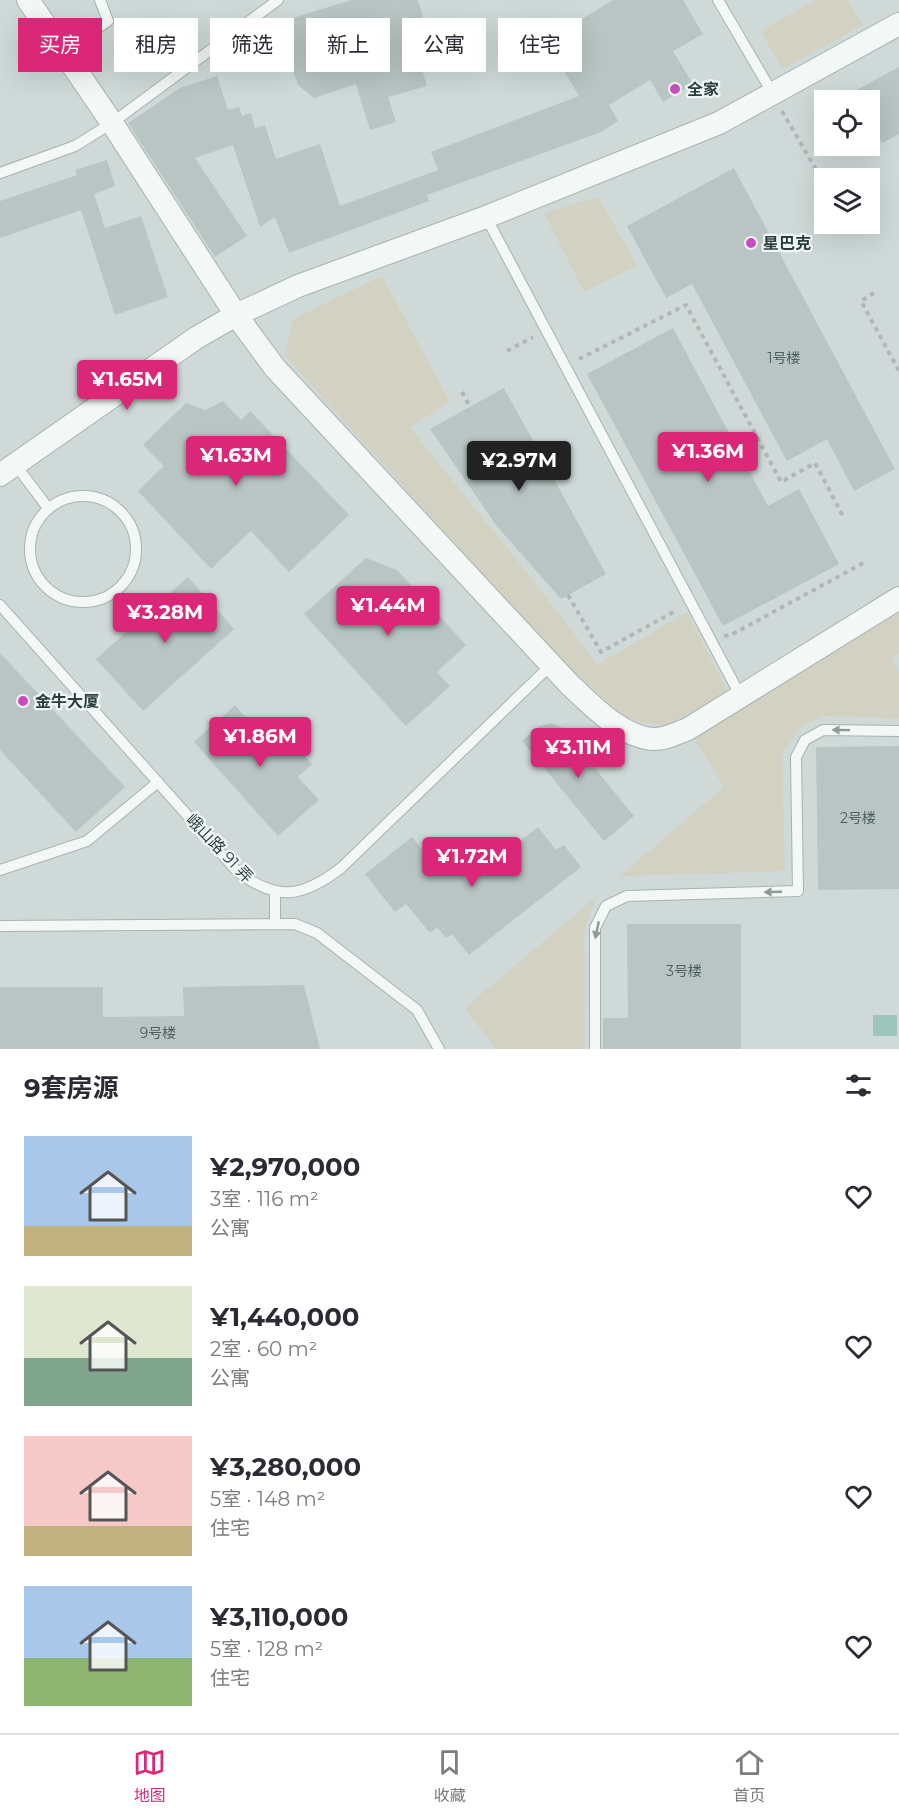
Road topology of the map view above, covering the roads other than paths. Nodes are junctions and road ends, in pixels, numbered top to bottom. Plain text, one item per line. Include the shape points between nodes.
1 (28, 0) edge
2 (100, 0) edge
3 (278, 0) edge
4 (718, 0) edge
5 (40, 18) edge
6 (899, 24) edge
7 (102, 25) edge
8 (78, 72) edge
9 (773, 94) junction
10 (112, 123) junction
11 (0, 173) edge
12 (486, 217) junction
13 (236, 315) junction
14 (8, 470) edge
15 (48, 508) junction
16 (899, 598) edge
17 (0, 605) edge
18 (551, 665) junction
19 (740, 696) junction
20 (899, 731) edge
21 (158, 782) junction
22 (0, 870) edge
23 (275, 892) junction
24 (275, 924) junction
25 (0, 926) edge
26 (440, 1049) edge
27 (595, 1049) edge

1 - 5 street
2 - 7 lane via 108,21
3 - 10 lane
4 - 9 lane
6 - 9 street
8 - 10 street
9 - 12 street via 654,151
10 - 11 lane via 75,146
10 - 13 street
12 - 13 street via 298,286
12 - 19 lane
13 - 14 street via 196,338
13 - 18 street via 275,368
14 - 15 lane
15 - 15 lane via 32,531 29,549 32,567 41,583 70,601 104,598 118,589 136,560 132,526 122,512 108,501 90,495 72,496
16 - 19 street
17 - 21 lane, 峨山路 91 弄
18 - 19 street via 601,712 639,736 654,739 688,729
18 - 23 lane, 峨山路 91 弄 via 341,868 321,884 297,892
20 -> 27 lane via 823,730 805,740 796,757 798,891 627,896 606,906 595,928
21 - 22 lane via 87,841
21 - 23 lane, 峨山路 91 弄 via 236,870 255,885
23 - 24 lane
24 - 25 lane
24 - 26 lane via 295,924 317,933 417,1010

